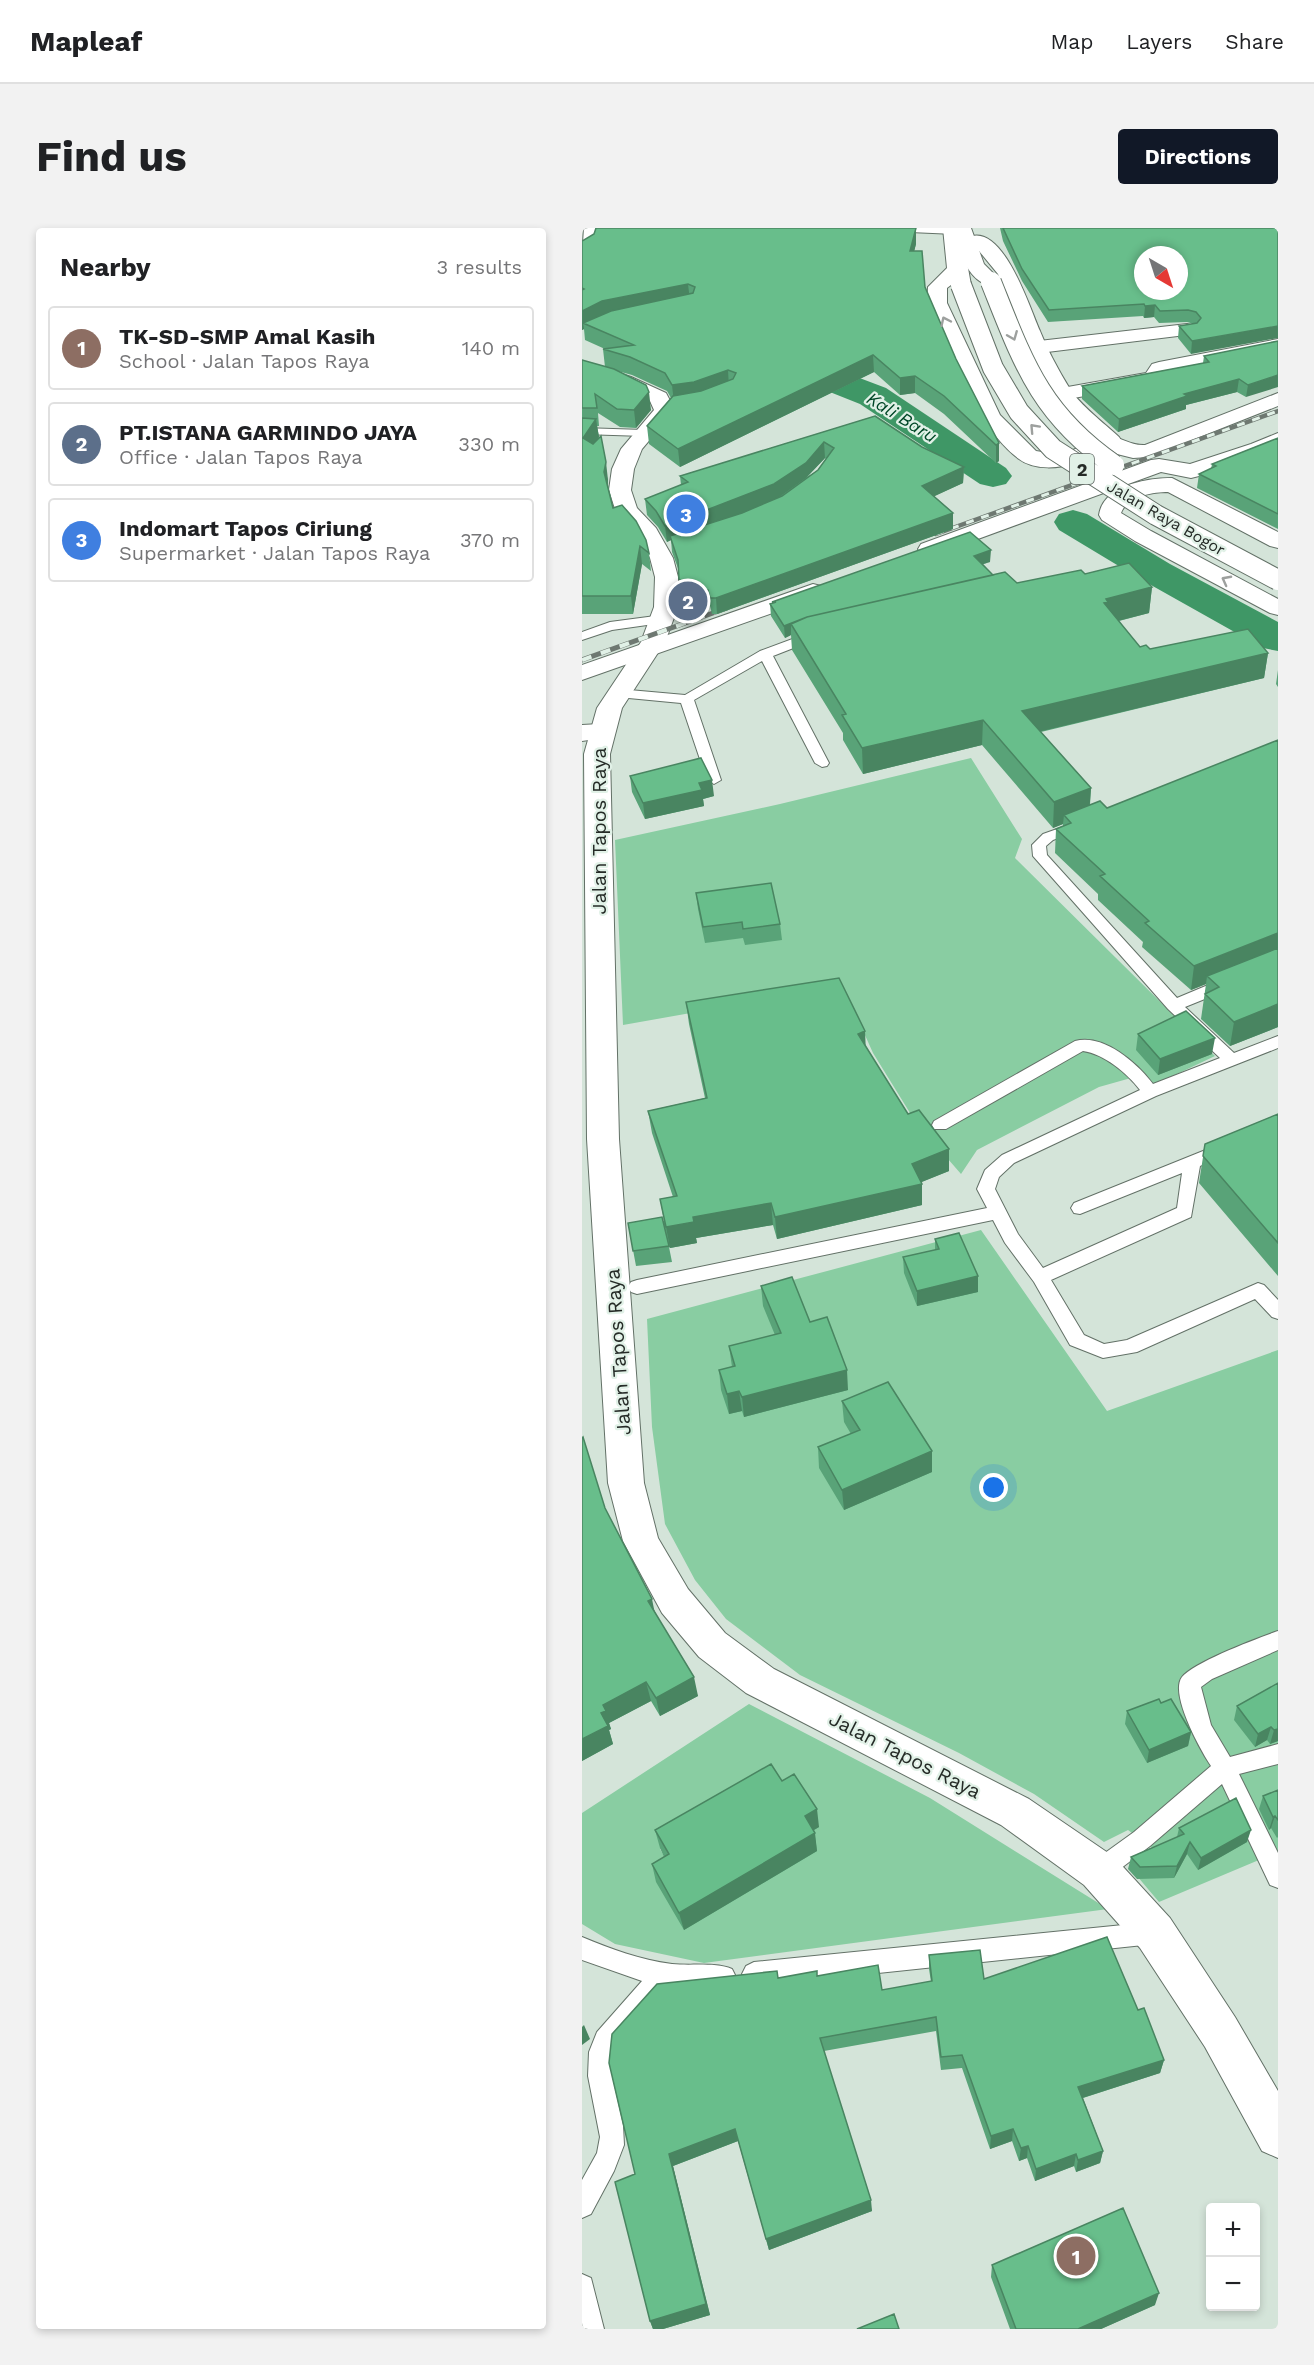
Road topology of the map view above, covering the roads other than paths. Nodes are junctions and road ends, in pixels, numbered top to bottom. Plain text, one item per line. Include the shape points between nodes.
1 (593, 228) edge
2 (916, 228) edge
3 (956, 228) edge
4 (978, 234) edge
5 (582, 252) edge
6 (959, 277) junction
7 (990, 281) junction
8 (1254, 328) edge
9 (1187, 330) edge
10 (1274, 346) edge
11 (1039, 347) junction
12 (582, 368) edge
13 (1062, 394) junction
14 (1278, 399) edge
15 (661, 417) junction
16 (582, 431) edge
17 (612, 431) junction
18 (1278, 439) edge
19 (1111, 442) junction
20 (600, 448) edge
21 (1146, 470) junction
22 (1172, 485) junction
23 (1278, 541) edge
24 (909, 556) edge
25 (1278, 556) edge
26 (1278, 580) edge
27 (830, 584) edge
28 (1278, 608) edge
29 (650, 631) junction
30 (827, 632) edge
31 (582, 636) edge
32 (582, 643) edge
33 (765, 654) junction
34 (582, 672) edge
35 (618, 693) junction
36 (687, 699) junction
37 (591, 733) edge
38 (822, 763) dead end
39 (714, 780) edge
40 (1092, 820) edge
41 (591, 976) edge
42 (1236, 979) edge
43 (1174, 1005) junction
44 (1278, 1042) edge
45 (1232, 1060) junction
46 (1150, 1092) junction
47 (939, 1125) dead end
48 (1235, 1145) edge
49 (1192, 1163) junction
50 (1080, 1208) dead end
51 (996, 1213) junction
52 (1040, 1277) junction
53 (637, 1287) dead end
54 (1278, 1312) edge
55 (1278, 1640) edge
56 (1278, 1754) edge
57 (1225, 1767) junction
58 (1099, 1871) junction
59 (1278, 1877) edge
60 (1155, 1933) junction
61 (582, 1948) edge
62 (663, 1975) junction
63 (1278, 2135) edge
64 (582, 2205) edge
65 (582, 2287) edge
66 (591, 2328) edge

1 - 5 main road
2 - 3 main road
3 - 6 main road, Jalan Raya Bogor / 2
3 - 7 main road via 981,275
4 - 7 main road, Jalan Raya Bogor / 2
4 - 11 main road via 1007,274
19 -> 6 main road via 1083,455 1046,461 1028,456 991,417 937,303 938,287
26 -> 6 main road, Jalan Raya Bogor / 2, bridge via 1156,516 1053,449 1019,412 993,368
7 -> 25 main road, Jalan Raya Bogor / 2, bridge via 1029,375 1047,405 1078,438 1104,459
8 - 10 main road
9 - 11 main road
10 - 13 main road via 1159,368 1154,378
11 - 13 main road
12 - 15 main road via 659,397
13 - 19 main road
14 - 19 main road via 1149,451 1121,450
15 - 17 lane
15 - 29 main road, Jalan Tapos Raya via 628,455 621,478 626,509 662,548 668,597
16 - 17 lane
17 - 20 lane
18 - 21 main road via 1191,471 1159,465
21 - 22 main road
21 - 24 main road
22 - 23 main road
28 -> 22 main road via 1110,515 1111,507 1120,498 1138,489
27 - 29 main road
29 - 31 lane via 609,626
29 - 32 lane
29 - 34 main road
29 - 35 main road, Jalan Tapos Raya
30 - 33 lane
33 - 36 lane
33 - 38 lane
35 - 36 lane
35 - 37 main road, Jalan Tapos Raya
36 - 39 lane
37 - 41 main road, Jalan Tapos Raya via 597,754
40 - 43 lane via 1048,837 1039,845 1040,856
41 - 58 main road, Jalan Tapos Raya via 626,1483 641,1541 675,1601 712,1645 760,1681 1015,1812
42 - 43 lane
43 - 45 lane
44 - 45 lane
45 - 46 lane
46 - 47 lane via 1138,1076 1100,1048 1081,1045
46 - 51 lane via 1008,1159 991,1174 986,1189
48 - 49 lane
49 - 50 lane
49 - 52 lane via 1185,1212
51 - 52 lane
51 - 53 lane
52 - 54 lane via 1077,1340 1103,1351 1130,1347 1258,1290
55 - 57 lane via 1205,1672 1190,1683 1192,1704 1207,1743
56 - 57 lane
57 - 58 lane
57 - 59 lane
58 - 60 main road, Jalan Tapos Raya
60 - 62 lane via 700,1980
60 - 63 main road, Jalan Tapos Raya via 1220,2032
61 - 62 lane
62 - 64 lane via 605,2040 599,2052 612,2139
65 - 66 lane

